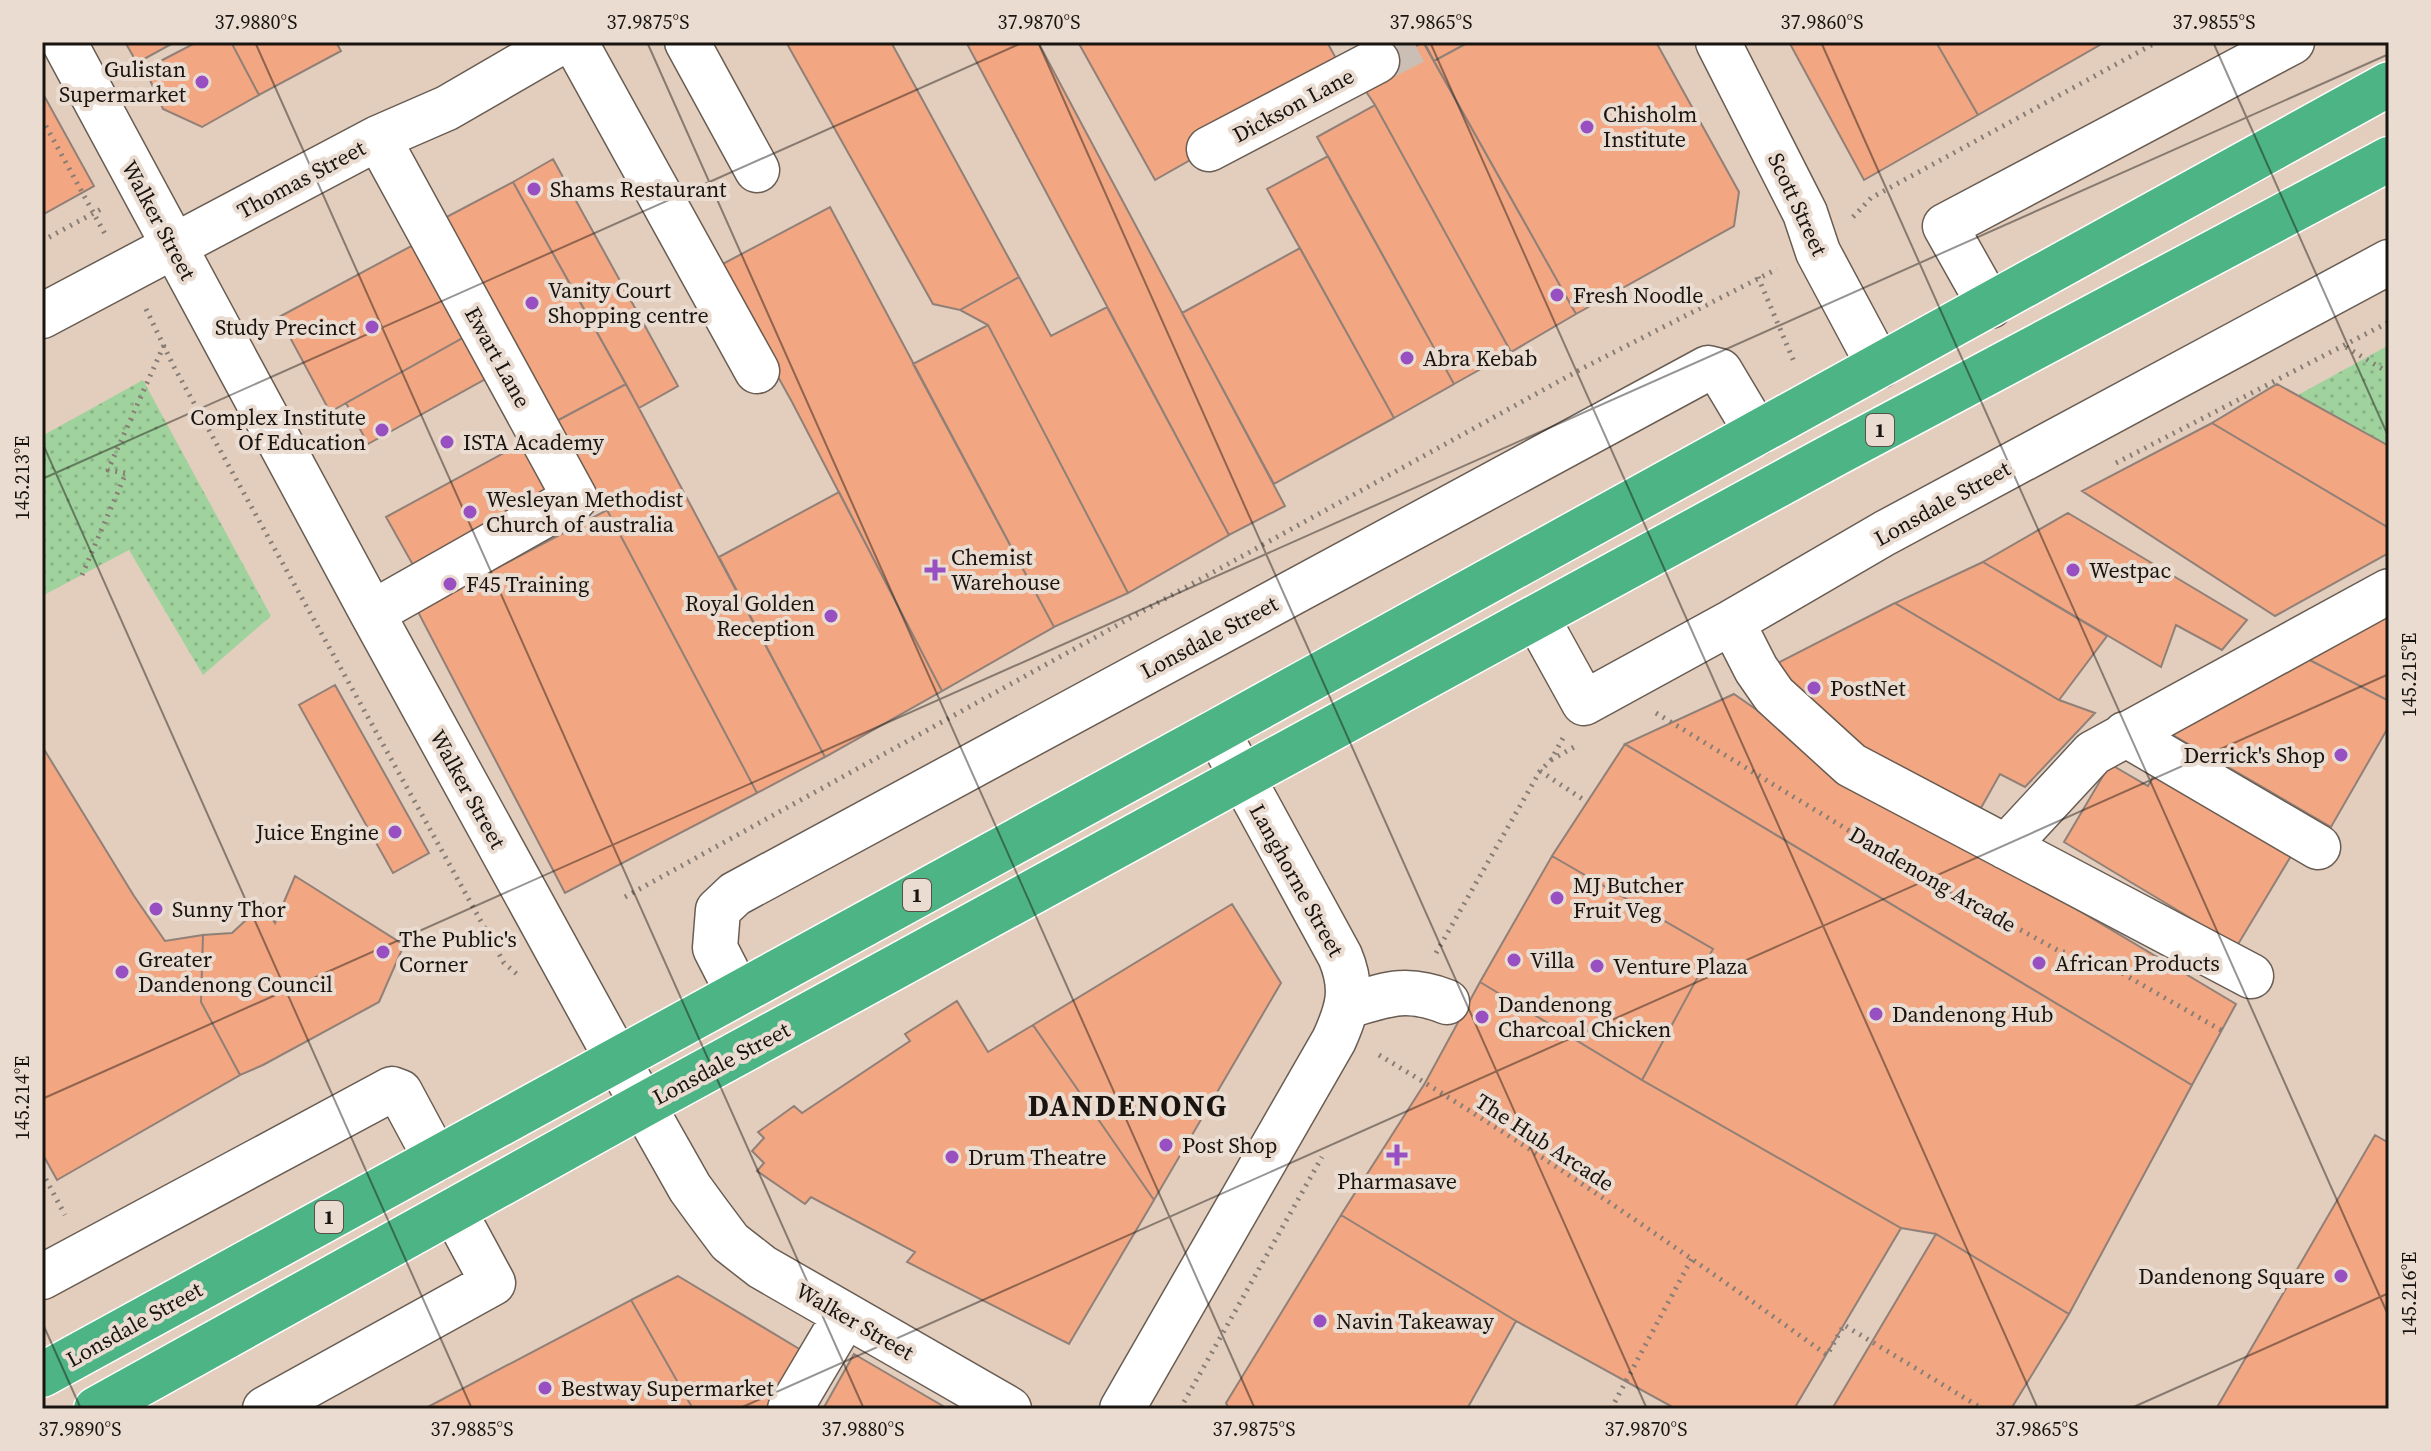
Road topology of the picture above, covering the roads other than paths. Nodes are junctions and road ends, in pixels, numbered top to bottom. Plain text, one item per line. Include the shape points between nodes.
1 (64, 42) edge
2 (561, 42) edge
3 (575, 42) edge
4 (687, 42) edge
5 (1718, 42) edge
6 (2292, 42) edge
7 (1377, 61) tunnel mouth
8 (2389, 84) edge
9 (378, 138) junction
10 (1209, 149) dead end
11 (2389, 159) edge
12 (757, 170) dead end
13 (173, 246) junction
14 (2389, 262) edge
15 (1990, 306) junction
16 (42, 316) edge
17 (1879, 366) junction
18 (757, 371) dead end
19 (1757, 433) junction
20 (2389, 591) edge
21 (372, 613) junction
22 (1537, 618) junction
23 (1732, 622) junction
24 (1217, 731) junction
25 (2125, 734) junction
26 (1242, 778) junction
27 (2006, 847) junction
28 (2318, 847) dead end
29 (2251, 976) dead end
30 (738, 993) junction
31 (1430, 997) road end
32 (1348, 1006) junction
33 (617, 1059) junction
34 (643, 1105) junction
35 (436, 1159) junction
36 (454, 1211) junction
37 (42, 1277) edge
38 (845, 1316) junction
39 (42, 1375) edge
40 (96, 1409) edge
41 (265, 1409) edge
42 (790, 1409) edge
43 (1009, 1409) edge
44 (1122, 1409) edge

1 - 13 street, Walker Street
2 - 9 street, Thomas Street via 447,108
3 - 18 street
4 - 12 street
5 - 17 street, Scott Street
6 - 15 street via 1945,226
7 - 10 street, Dickson Lane
8 - 15 highway, Lonsdale Street / 1
9 - 13 street, Thomas Street
9 - 21 street, Ewart Lane via 575,498
11 - 22 highway, Lonsdale Street / 1
13 - 16 street, Thomas Street
13 - 21 street, Walker Street
14 - 23 street, Lonsdale Street via 1885,533
15 - 17 highway, Lonsdale Street / 1
17 - 19 highway, Lonsdale Street / 1
19 - 24 highway, Lonsdale Street / 1
19 - 30 street, Lonsdale Street via 1720,371 1708,368 735,894 718,910 715,948
20 - 25 street
21 - 33 street, Walker Street
22 - 23 street, Lonsdale Street via 1584,703
22 - 26 highway, Lonsdale Street / 1
23 - 27 street via 1774,695 1851,765
24 - 26 street, Langhorne Street
24 - 30 highway, Lonsdale Street / 1
25 - 27 street via 2093,753
25 - 28 street
26 - 32 street, Langhorne Street via 1340,956
26 - 34 highway, Lonsdale Street / 1
27 - 29 street
30 - 33 highway, Lonsdale Street / 1
31 - 32 street via 1382,996
32 - 44 street via 1334,1040
33 - 34 street, Walker Street
33 - 35 highway, Lonsdale Street / 1
34 - 36 highway, Lonsdale Street / 1
34 - 38 street, Walker Street via 690,1188 730,1242
35 - 37 street via 400,1092 392,1089
35 - 39 highway, Lonsdale Street / 1
36 - 40 highway, Lonsdale Street / 1
36 - 41 street via 493,1283
38 - 42 street
38 - 43 street, Walker Street

